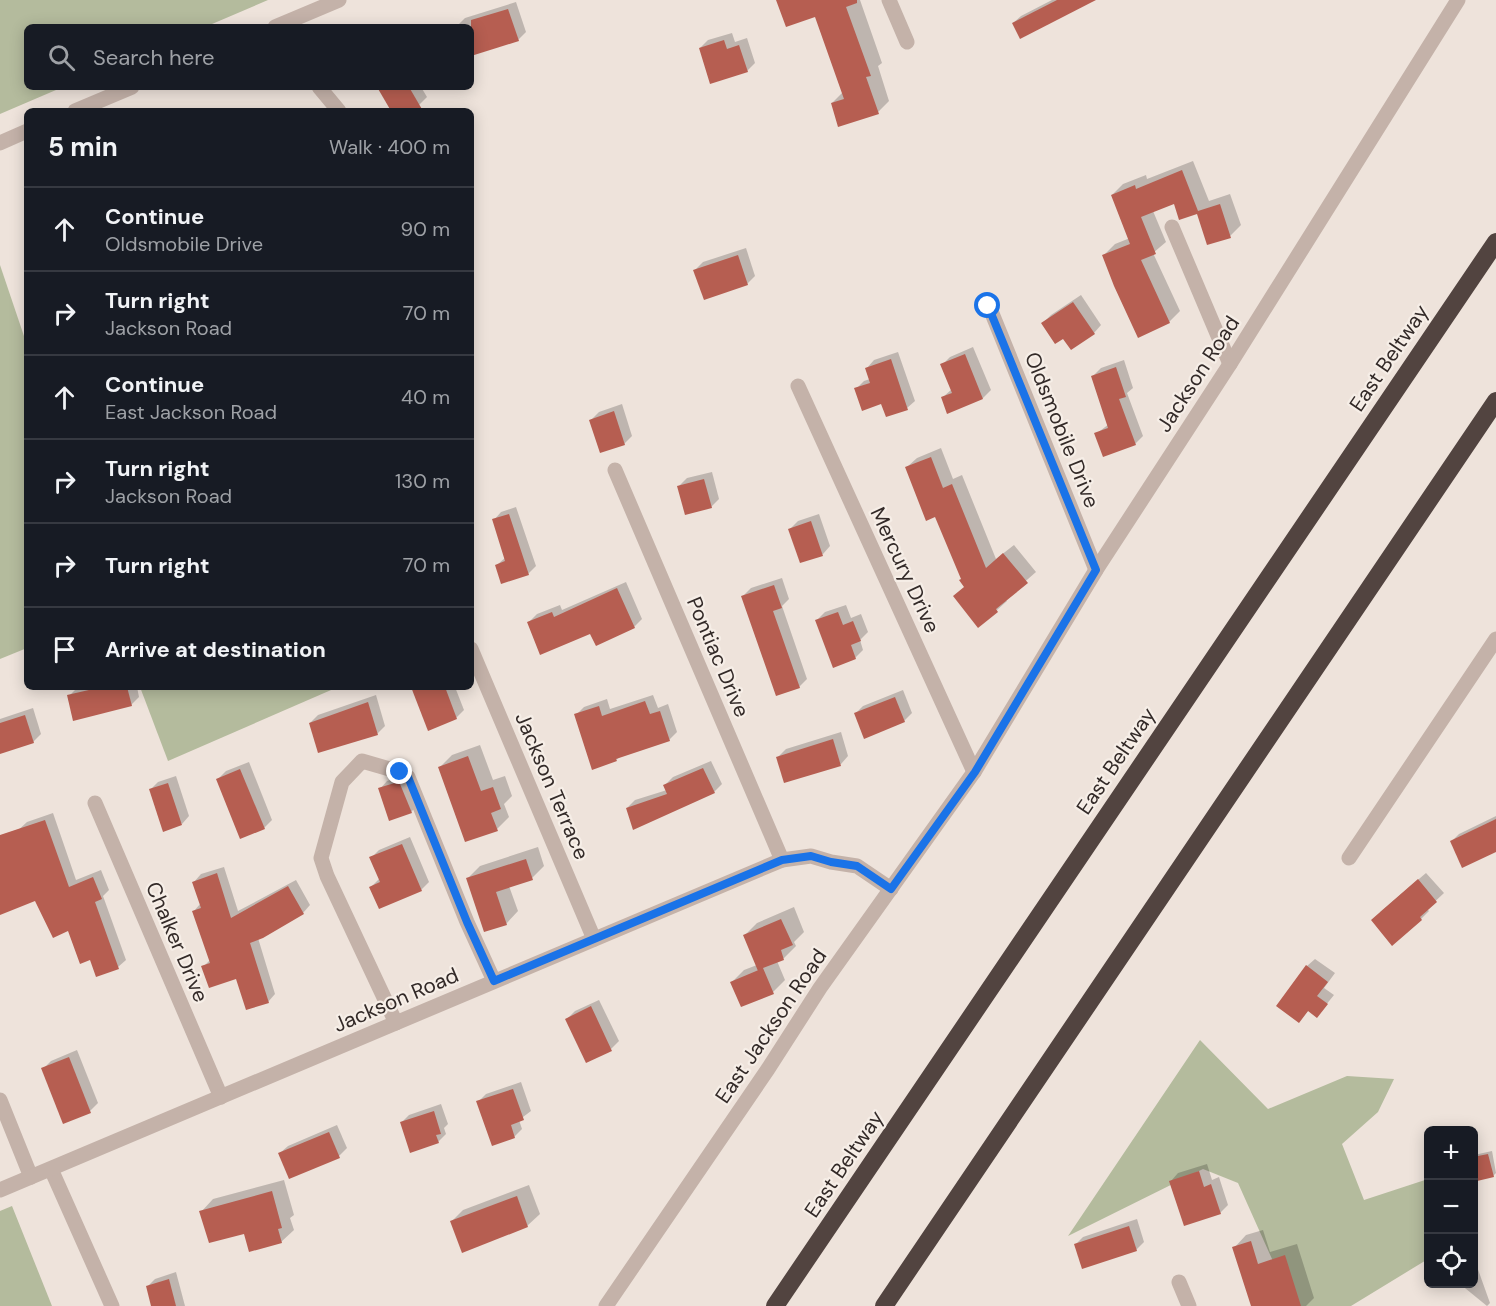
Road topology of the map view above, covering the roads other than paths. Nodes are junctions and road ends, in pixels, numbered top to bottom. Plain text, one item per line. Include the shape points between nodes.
1 (339, 0) edge
2 (889, 0) edge
3 (1458, 0) edge
4 (282, 24) edge
5 (907, 42) dead end
6 (125, 90) edge
7 (322, 90) edge
8 (82, 108) edge
9 (336, 108) edge
10 (24, 132) edge
11 (0, 143) edge
12 (1172, 227) dead end
13 (1496, 242) edge
14 (988, 306) dead end
15 (1230, 364) junction
16 (798, 386) dead end
17 (1496, 401) edge
18 (615, 470) dead end
19 (1096, 570) junction
20 (1496, 639) edge
21 (474, 656) edge
22 (975, 772) junction
23 (95, 803) dead end
24 (1349, 858) dead end
25 (782, 860) junction
26 (891, 889) junction
27 (594, 939) junction
28 (494, 981) junction
29 (396, 1023) junction
30 (221, 1097) junction
31 (0, 1100) edge
32 (51, 1169) junction
33 (31, 1177) junction
34 (0, 1190) edge
35 (1179, 1282) dead end
36 (112, 1306) edge
37 (606, 1306) edge
38 (776, 1306) edge
39 (884, 1306) edge
40 (1189, 1306) edge

1 - 4 street
2 - 5 street
3 - 15 street, Jackson Road
6 - 8 street
7 - 9 street
10 - 11 street
12 - 15 street
13 - 38 highway, East Beltway
14 - 19 street, Oldsmobile Drive
15 - 19 street, Jackson Road
16 - 22 street, Mercury Drive
17 - 39 highway
18 - 25 street, Pontiac Drive
19 - 22 street, Jackson Road
20 - 24 street
21 - 27 street, Jackson Terrace
22 - 26 street, East Jackson Road
23 - 30 street, Chalker Drive
25 - 26 street, Jackson Road via 811,856 857,866
25 - 27 street, Jackson Road
26 - 37 street, East Jackson Road
27 - 28 street, Jackson Road
28 - 29 street, Jackson Road
28 - 29 street via 408,777 362,761 342,782 321,858
29 - 30 street, Jackson Road
30 - 32 street, Jackson Road
31 - 33 street
32 - 33 street, Jackson Road
32 - 36 street
33 - 34 street, Jackson Road
35 - 40 street

